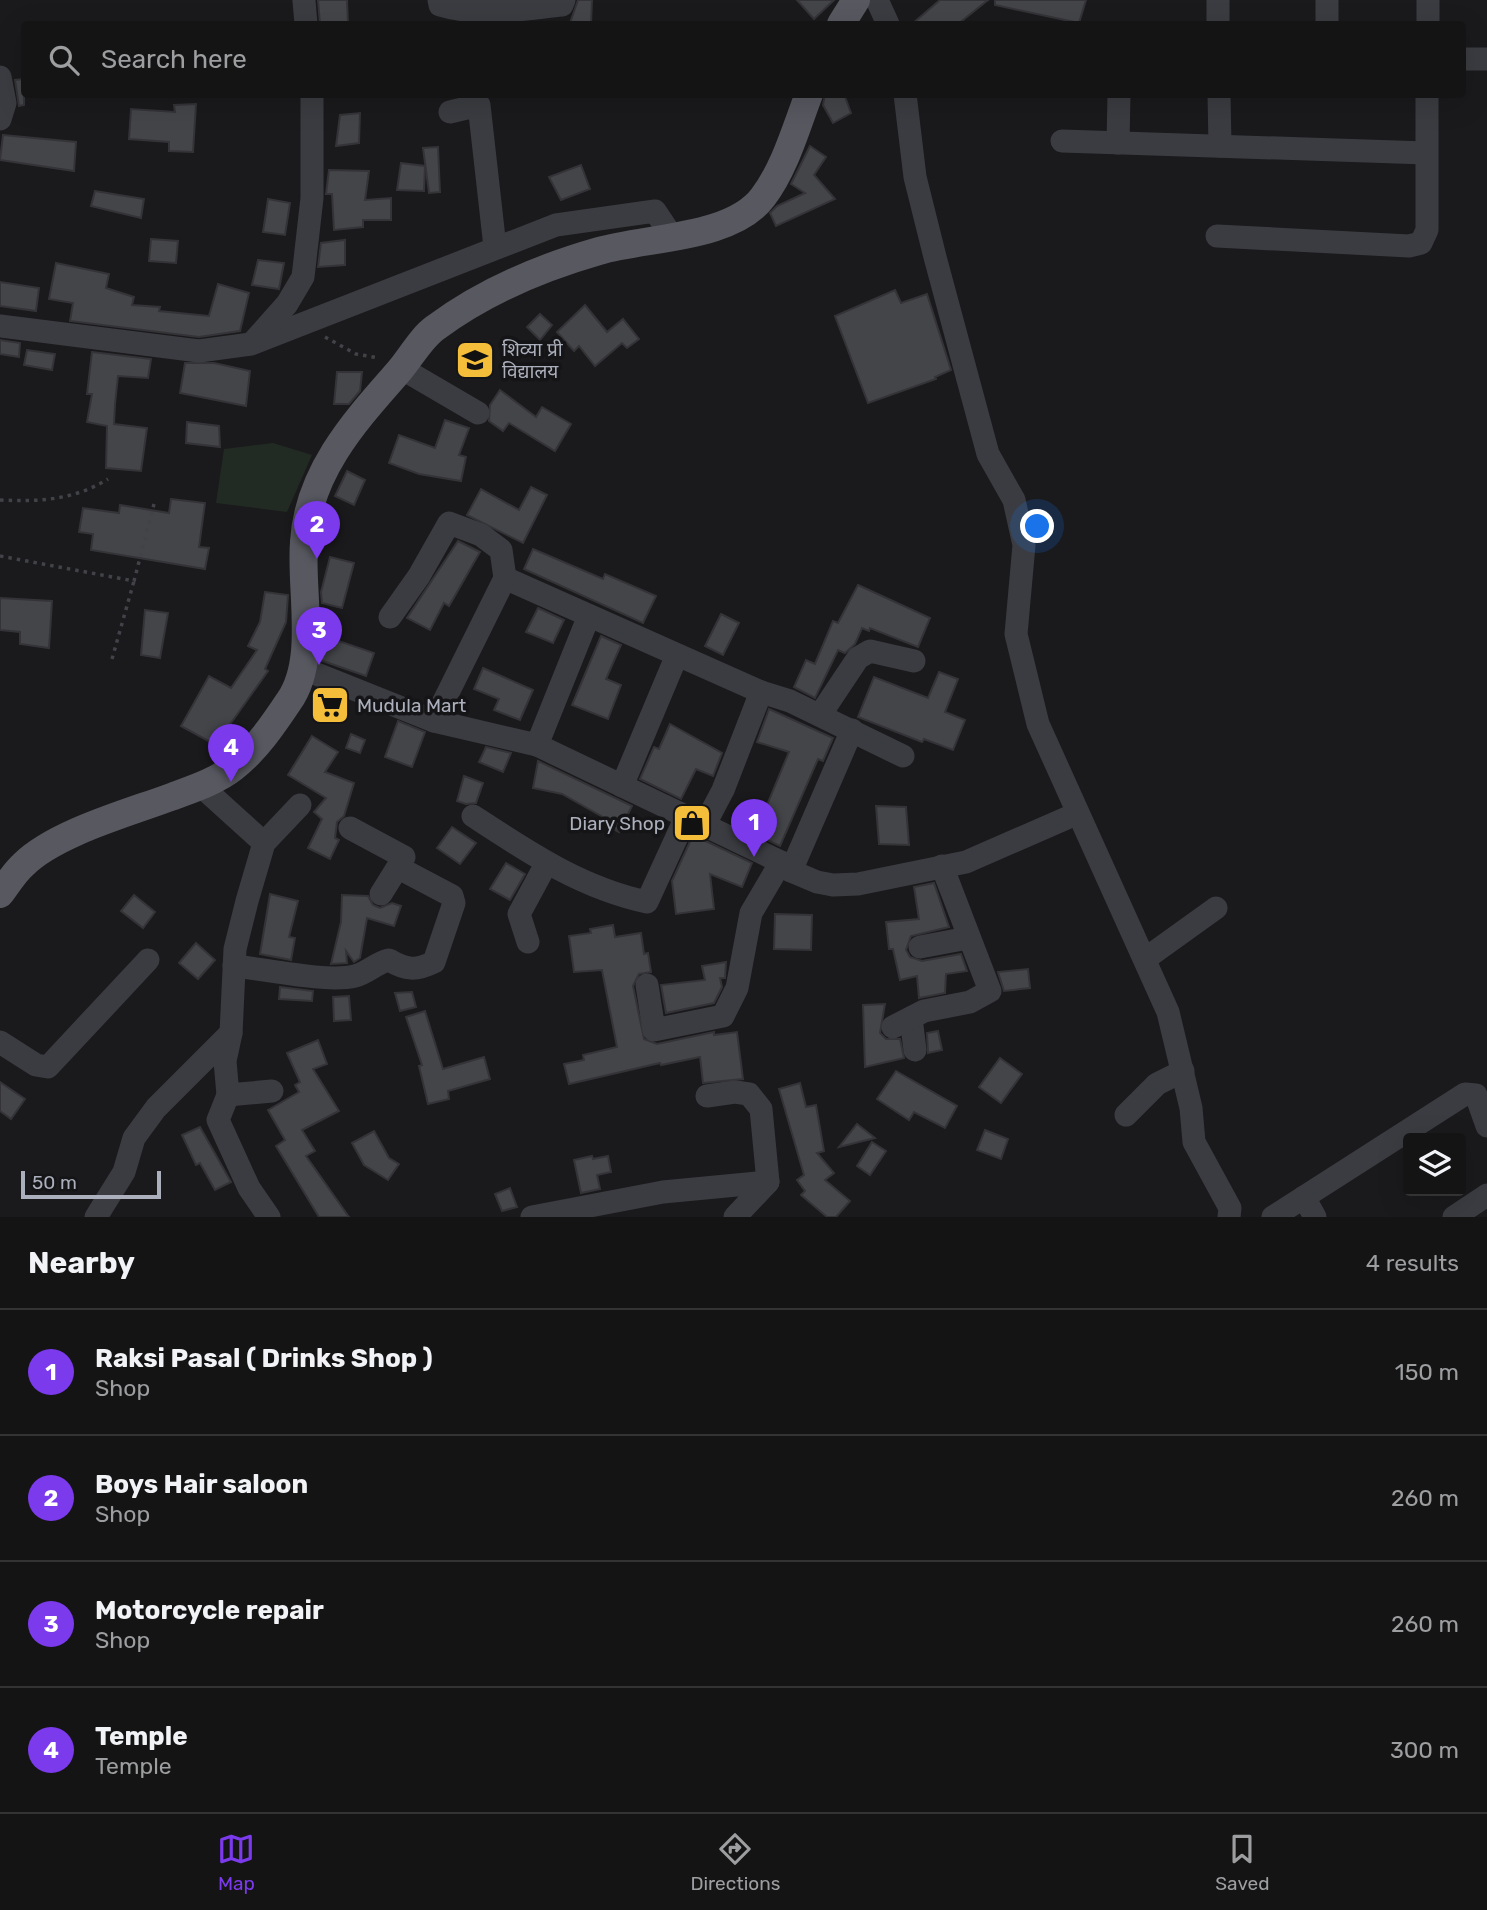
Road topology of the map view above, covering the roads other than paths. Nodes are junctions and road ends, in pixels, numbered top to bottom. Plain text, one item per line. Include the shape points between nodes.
1 (439, 0) edge
2 (564, 0) edge
3 (856, 0) edge
4 (877, 0) edge
5 (1218, 0) edge
6 (1327, 0) edge
7 (1427, 0) edge
8 (304, 1) edge
9 (306, 21) edge
10 (843, 21) edge
11 (887, 21) edge
12 (1218, 21) edge
13 (1327, 21) edge
14 (1428, 21) edge
15 (1466, 59) edge
16 (1487, 59) edge
17 (0, 77) edge
18 (312, 98) edge
19 (808, 98) edge
20 (905, 98) edge
21 (1119, 98) edge
22 (1219, 98) edge
23 (1427, 98) edge
24 (450, 113) dead end
25 (0, 119) edge
26 (1062, 141) dead end
27 (1118, 142) junction
28 (1220, 146) junction
29 (1426, 153) junction
30 (671, 235) junction
31 (1217, 236) dead end
32 (495, 247) junction
33 (0, 326) edge
34 (251, 344) junction
35 (401, 368) junction
36 (478, 413) dead end
37 (505, 579) junction
38 (390, 617) dead end
39 (588, 618) junction
40 (677, 655) junction
41 (914, 661) dead end
42 (304, 669) junction
43 (761, 692) junction
44 (820, 715) junction
45 (435, 721) junction
46 (852, 730) junction
47 (537, 745) junction
48 (903, 756) dead end
49 (201, 786) junction
50 (622, 786) junction
51 (300, 805) dead end
52 (1076, 814) junction
53 (473, 816) dead end
54 (695, 821) junction
55 (350, 828) dead end
56 (264, 843) junction
57 (12, 864) edge
58 (546, 864) junction
59 (786, 866) junction
60 (942, 866) junction
61 (399, 869) junction
62 (0, 894) edge
63 (381, 894) dead end
64 (1216, 908) dead end
65 (968, 938) junction
66 (528, 942) dead end
67 (920, 947) dead end
68 (1145, 959) junction
69 (148, 960) dead end
70 (234, 966) junction
71 (647, 985) dead end
72 (231, 1033) junction
73 (0, 1042) edge
74 (915, 1049) dead end
75 (1183, 1071) junction
76 (272, 1091) dead end
77 (229, 1095) junction
78 (708, 1096) dead end
79 (1126, 1115) dead end
80 (1487, 1126) edge
81 (768, 1182) junction
82 (1487, 1195) edge
83 (1310, 1207) edge
84 (96, 1217) edge
85 (269, 1217) edge
86 (532, 1217) edge
87 (735, 1217) edge
88 (1229, 1217) edge
89 (1273, 1217) edge
90 (1454, 1217) edge

1 - 2 street via 440,5 460,11 519,10 562,5
3 - 10 main road
4 - 11 street
5 - 12 street
6 - 13 street
7 - 14 street
8 - 9 street
15 - 16 street
17 - 25 street via 5,103
18 - 34 street via 312,198 303,277 287,304
19 - 30 main road via 788,151 762,199 737,217 700,233
20 - 52 street via 915,177 935,257 988,454 1014,500 1024,545 1016,634 1038,724
21 - 27 street
22 - 28 street
23 - 29 street
24 - 32 street via 480,105
26 - 27 street
27 - 28 street
28 - 29 street
29 - 31 street via 1427,230 1421,243
30 - 32 street via 655,211 556,225
30 - 35 main road via 600,251 525,278 476,302 432,330
32 - 34 street
33 - 34 street via 199,351
35 - 36 street
35 - 42 main road via 332,453 308,506 303,543
37 - 38 street via 501,550 481,535 449,523
37 - 39 street
37 - 45 street
39 - 40 street
39 - 47 street
40 - 43 street
40 - 50 street
41 - 44 street via 870,651 858,658
42 - 45 street
42 - 49 main road via 292,697 259,743 233,768
43 - 44 street
43 - 54 street via 723,790
44 - 46 street
45 - 47 street
46 - 48 street
46 - 59 street
47 - 50 street
49 - 56 street
49 - 57 main road via 83,830
50 - 54 street
51 - 56 street
52 - 60 street via 966,862
52 - 68 street
53 - 58 street
54 - 58 street via 647,902 597,888
54 - 59 street
55 - 61 street via 404,857
56 - 70 street
57 - 62 main road
58 - 66 street via 519,914
59 - 60 street via 817,881 846,885
59 - 71 street via 751,913 737,988 723,1016 654,1030
60 - 65 street
61 - 63 street
61 - 70 street via 452,896 454,903 434,962 406,970 389,960 355,976
64 - 68 street
65 - 67 street
65 - 74 street via 990,991 970,1002 924,1011 902,1022
68 - 75 street via 1168,1012
69 - 73 street via 48,1067 36,1065
70 - 72 street
72 - 77 street via 225,1061
72 - 84 street via 156,1108 134,1139 124,1172
75 - 79 street via 1157,1084
75 - 88 street via 1194,1142 1230,1208
76 - 77 street
77 - 85 street via 218,1120 249,1188
78 - 81 street via 749,1094 761,1109
80 - 83 street via 1476,1096 1465,1094
81 - 86 street via 663,1192
81 - 87 street
82 - 90 street
83 - 89 street

